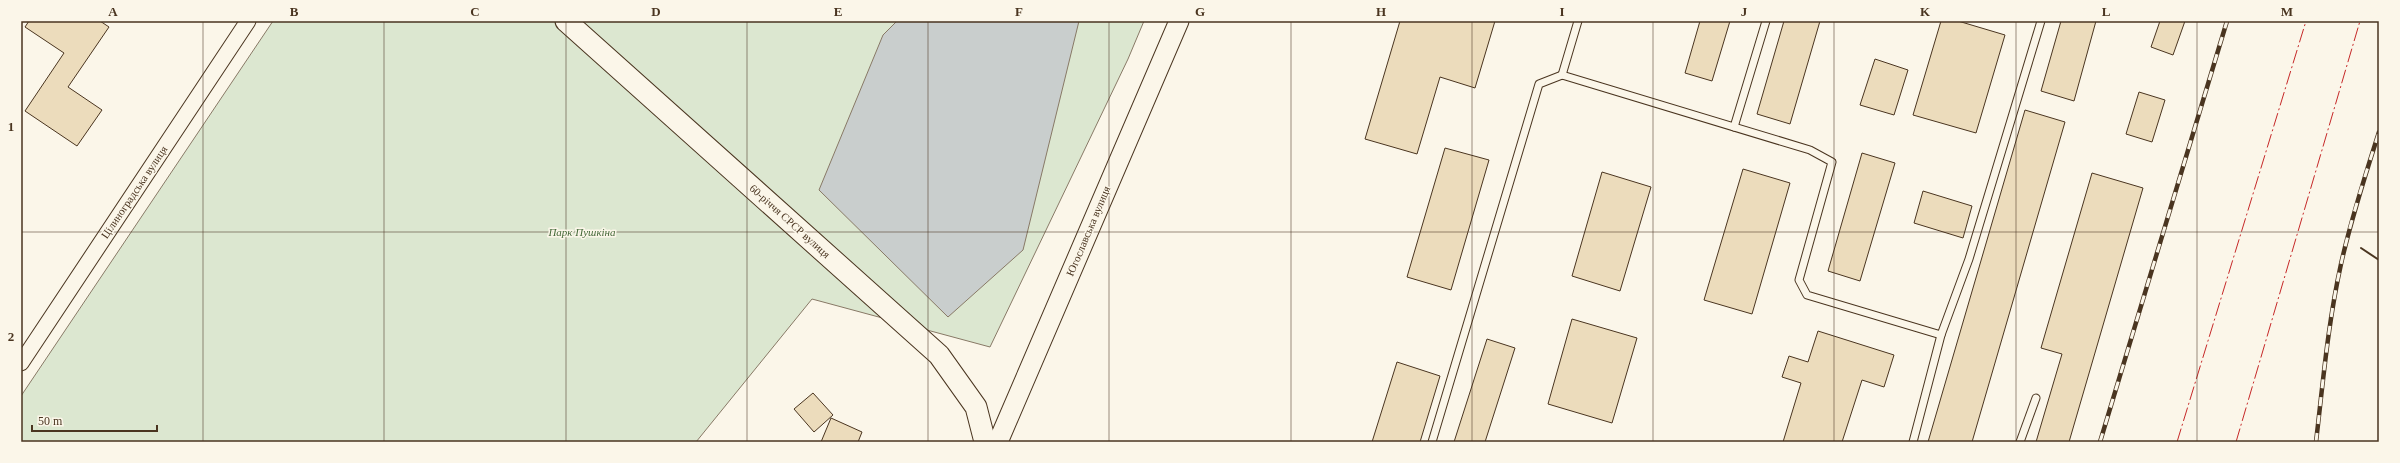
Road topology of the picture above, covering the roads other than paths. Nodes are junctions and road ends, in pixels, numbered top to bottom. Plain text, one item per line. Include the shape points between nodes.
1 (248, 21) edge
2 (566, 21) edge
3 (1179, 21) edge
4 (1578, 21) edge
5 (1766, 21) edge
6 (2041, 21) edge
7 (1562, 75) junction
8 (1734, 127) junction
9 (1941, 335) junction
10 (21, 363) edge
11 (2036, 398) dead end
12 (985, 442) edge
13 (998, 442) edge
14 (1432, 442) edge
15 (1913, 442) edge
16 (2020, 442) edge

1 - 10 street, Цілиноградська вулиця
2 - 12 main road, 60-річчя СРСР вулиця via 939,355 976,407
3 - 13 street, Югославська вулиця
4 - 7 lane
5 - 8 lane
6 - 9 lane via 1969,259
7 - 8 lane
7 - 14 lane via 1539,84
8 - 9 lane via 1810,150 1832,162 1798,280 1807,295
9 - 15 lane
11 - 16 lane

